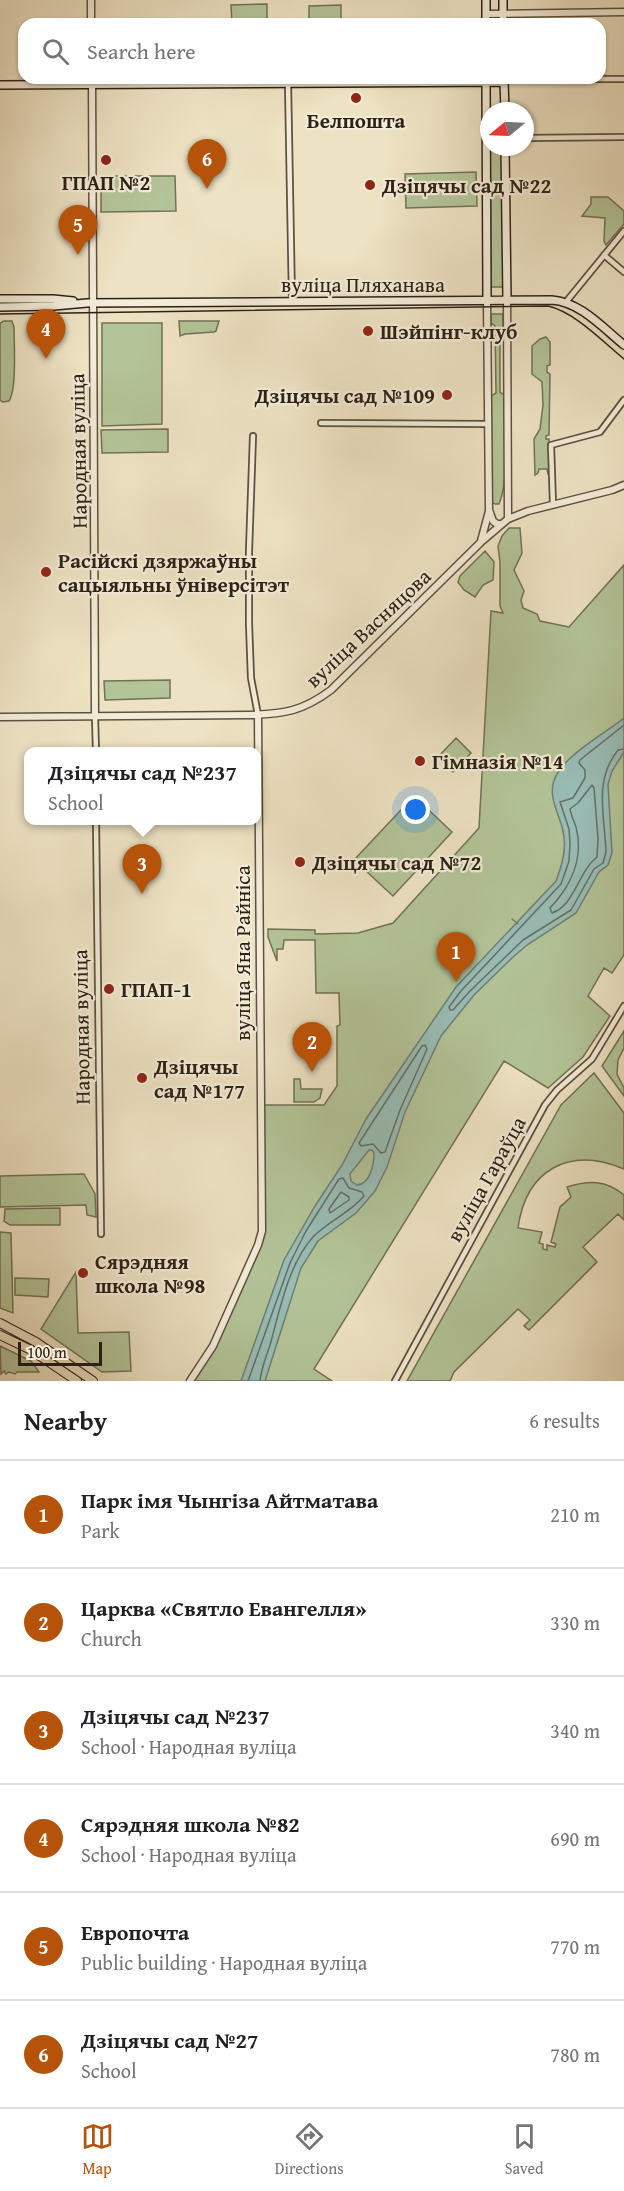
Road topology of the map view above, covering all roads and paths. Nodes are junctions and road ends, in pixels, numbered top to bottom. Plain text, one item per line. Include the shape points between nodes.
1 (91, 0) edge
2 (486, 0) edge
3 (503, 0) edge
4 (624, 12) edge
5 (503, 13) junction
6 (486, 14) junction
7 (91, 18) edge
8 (486, 18) edge
9 (503, 18) edge
10 (606, 79) edge
11 (624, 79) edge
12 (23, 84) edge
13 (92, 84) edge
14 (288, 84) edge
15 (486, 84) edge
16 (504, 84) edge
17 (0, 85) edge
18 (505, 102) edge
19 (624, 137) edge
20 (534, 138) edge
21 (505, 156) edge
22 (624, 231) edge
23 (604, 255) junction
24 (624, 272) edge
25 (0, 299) edge
26 (507, 299) junction
27 (487, 300) junction
28 (292, 301) junction
29 (566, 302) junction
30 (90, 303) junction
31 (0, 307) edge
32 (624, 345) edge
33 (624, 400) edge
34 (321, 423) dead end
35 (488, 424) junction
36 (253, 436) dead end
37 (624, 485) edge
38 (553, 505) junction
39 (489, 510) junction
40 (508, 519) junction
41 (502, 524) junction
42 (481, 542) junction
43 (258, 715) junction
44 (0, 717) edge
45 (95, 717) junction
46 (96, 747) edge
47 (258, 747) edge
48 (96, 825) edge
49 (259, 825) edge
50 (624, 1006) edge
51 (101, 1234) dead end
52 (0, 1323) edge
53 (0, 1335) edge
54 (77, 1381) edge
55 (93, 1381) edge
56 (190, 1381) edge
57 (394, 1381) edge

1 - 7 street
2 - 6 main road
3 - 5 main road
4 - 5 street
5 - 6 street
5 - 9 main road
6 - 8 main road
10 - 11 street
12 - 17 main road
13 - 30 street, Народная вуліца
14 - 28 street
15 - 27 main road
16 - 18 main road
19 - 20 street
21 - 26 main road
22 - 23 street
23 - 24 street
23 - 29 street
25 - 30 main road, вуліца Пляханава
26 - 27 main road, вуліца Пляханава
26 - 29 main road, вуліца Пляханава
26 - 40 street
27 - 28 main road, вуліца Пляханава
27 - 35 street
28 - 30 main road, вуліца Пляханава
29 - 32 main road, вуліца Пляханава
30 - 31 main road, вуліца Пляханава
30 - 45 street, Народная вуліца
33 - 38 street via 600,432 551,445
34 - 35 street
35 - 39 street
36 - 43 street, вуліца Яна Райніса via 249,624 251,678
37 - 38 street, вуліца Васняцова
38 - 40 street, вуліца Васняцова
39 - 41 street via 493,521
39 - 42 street
40 - 41 street, вуліца Васняцова
41 - 42 street, вуліца Васняцова
42 - 43 street, вуліца Васняцова via 326,694 293,711
43 - 45 street, вуліца Васняцова
43 - 47 street, вуліца Яна Райніса
44 - 45 street, вуліца Васняцова
45 - 46 street, Народная вуліца
48 - 51 street, Народная вуліца
49 - 56 street, вуліца Яна Райніса via 261,1237 213,1346
50 - 57 street, вуліца Гараўца via 592,1059 545,1105
52 - 55 main road via 41,1345
53 - 54 main road via 31,1350

